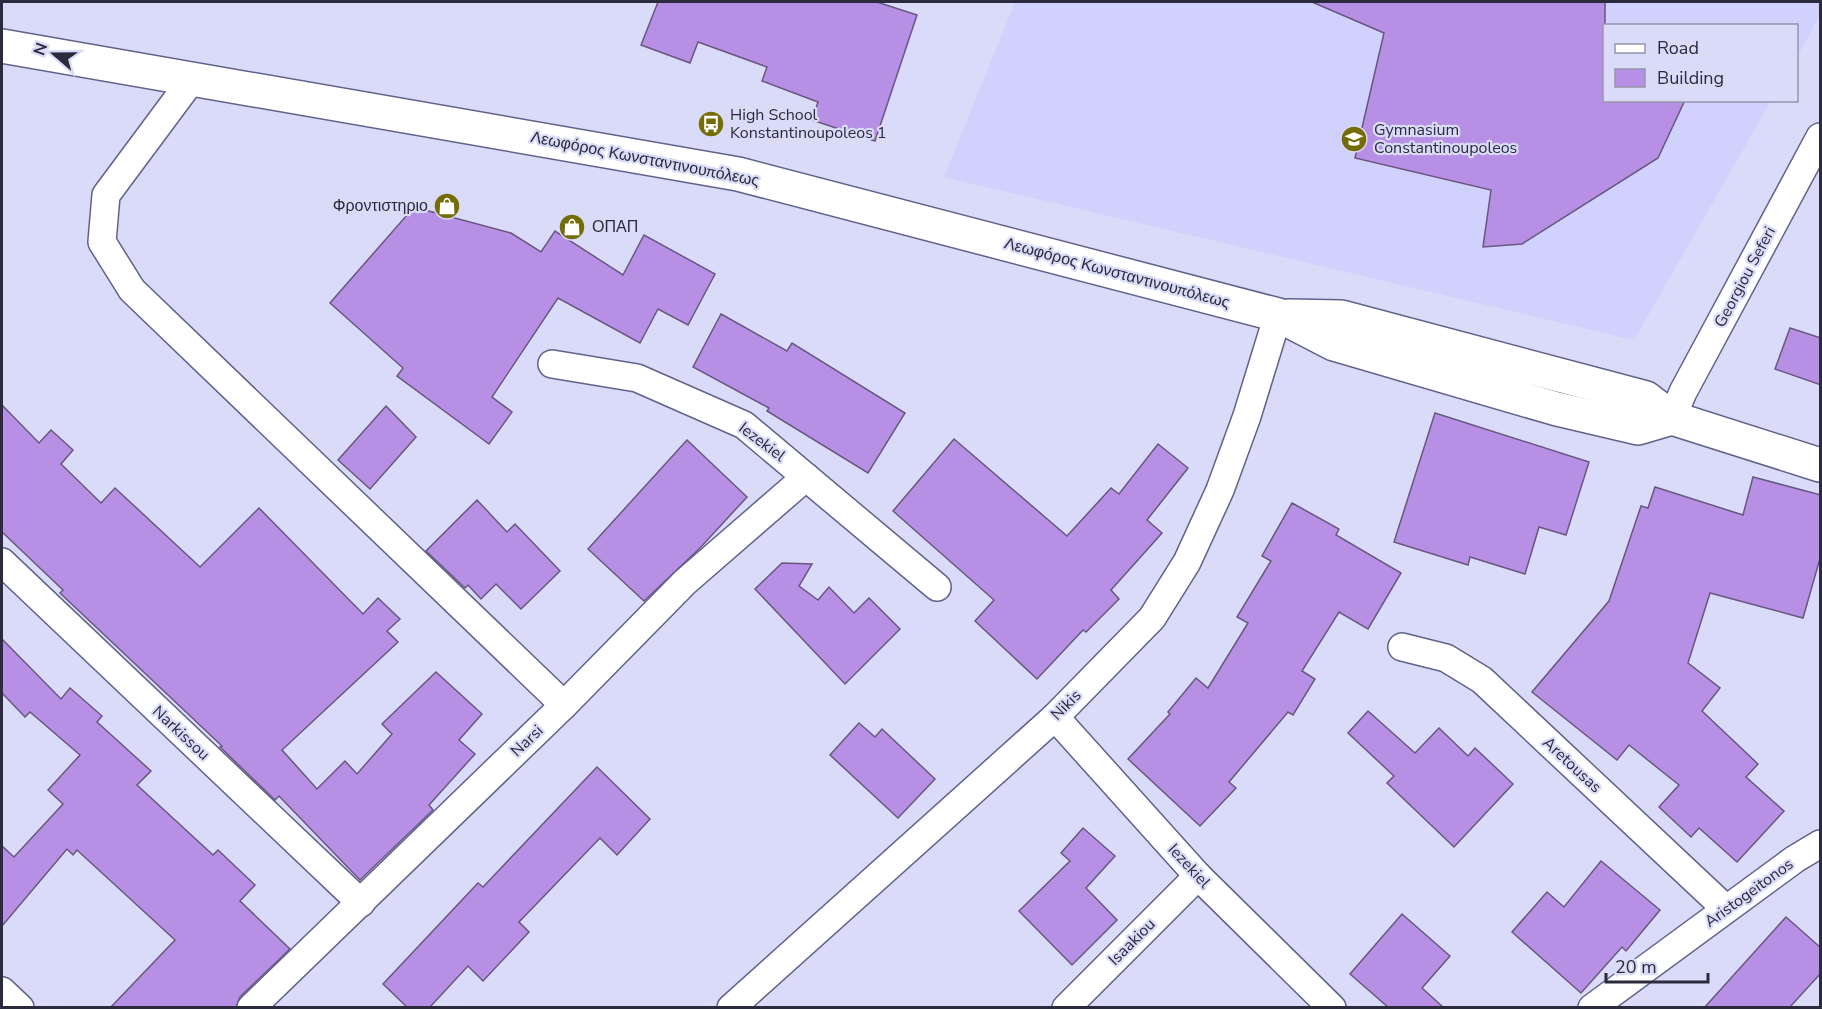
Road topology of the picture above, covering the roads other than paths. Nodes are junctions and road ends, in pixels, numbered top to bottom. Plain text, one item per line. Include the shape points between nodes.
1 (2, 46) edge
2 (193, 78) junction
3 (1821, 137) edge
4 (1278, 315) junction
5 (552, 364) dead end
6 (1672, 418) junction
7 (1821, 465) edge
8 (806, 477) junction
9 (2, 562) edge
10 (937, 586) dead end
11 (1402, 647) dead end
12 (564, 705) junction
13 (1055, 717) junction
14 (1821, 844) edge
15 (1198, 876) junction
16 (361, 903) junction
17 (1726, 909) junction
18 (2, 991) edge
19 (20, 1008) edge
20 (251, 1008) edge
21 (731, 1008) edge
22 (1066, 1008) edge
23 (1332, 1008) edge
24 (1592, 1008) edge

1 - 2 street, Λεωφόρος Κωνσταντινουπόλεως
2 - 4 street, Λεωφόρος Κωνσταντινουπόλεως via 738,174
2 - 12 street via 106,195 102,243 132,290
3 - 6 street, Georgiou Seferi
4 - 6 street, Λεωφόρος Κωνσταντινουπόλεως via 1334,344 1557,409 1638,428
4 - 13 street, Nikis via 1220,490 1187,562 1152,618
5 - 8 street, Iezekiel via 638,378 744,425
6 - 7 street
8 - 10 street, Iezekiel
8 - 12 street, Narsi via 685,582
9 - 16 street, Narkissou
11 - 17 street, Aretousas via 1446,658 1482,680
12 - 16 street, Narsi
13 - 15 street, Iezekiel
13 - 21 street, Nikis
14 - 17 street, Aristogeitonos
15 - 22 street, Isaakiou
15 - 23 street, Iezekiel
16 - 20 street, Narsi
17 - 24 street, Aristogeitonos
18 - 19 street

